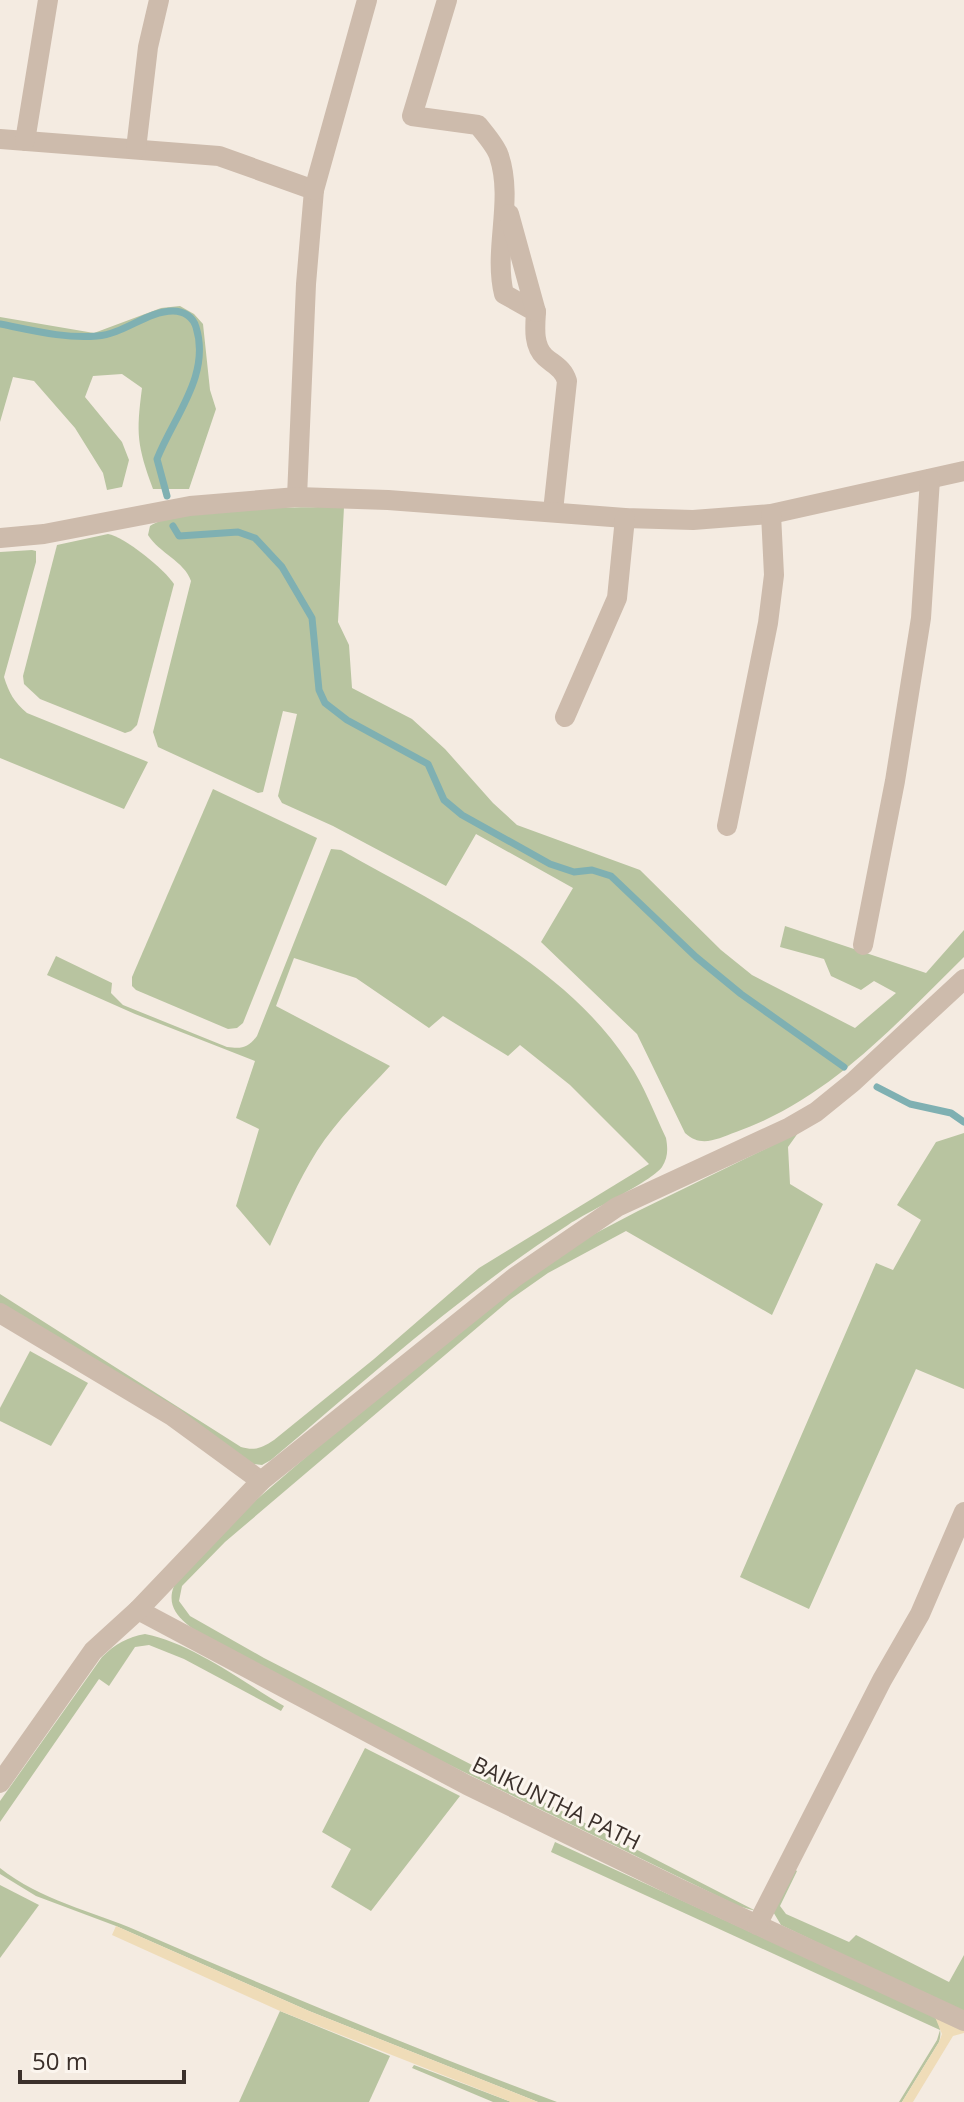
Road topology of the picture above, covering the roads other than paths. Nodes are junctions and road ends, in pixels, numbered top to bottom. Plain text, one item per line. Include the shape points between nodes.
1 (48, 0) edge
2 (159, 0) edge
3 (367, 0) edge
4 (447, 0) edge
5 (0, 139) edge
6 (25, 141) junction
7 (136, 149) junction
8 (314, 190) junction
9 (964, 471) edge
10 (930, 479) junction
11 (297, 497) junction
12 (553, 511) junction
13 (771, 514) junction
14 (625, 518) junction
15 (0, 538) edge
16 (565, 717) dead end
17 (727, 826) dead end
18 (863, 945) dead end
19 (960, 988) edge
20 (0, 1313) edge
21 (261, 1481) junction
22 (964, 1512) edge
23 (138, 1610) junction
24 (0, 1783) edge
25 (757, 1925) junction
26 (964, 2021) edge

1 - 6 street
2 - 7 street
3 - 8 street
4 - 12 street via 412,116 478,125 499,155 506,202 499,273 504,294 536,312 541,355 564,371 567,381
5 - 6 street
6 - 7 street
7 - 8 street via 219,156
8 - 11 street
9 - 10 street
10 - 13 street
10 - 18 street via 921,618
11 - 12 street
11 - 15 street via 190,506
12 - 14 street
13 - 14 street
13 - 17 street via 774,575 768,623
14 - 16 street via 617,598
19 - 21 street via 816,1112 617,1207 515,1277
20 - 21 street via 159,1408
21 - 23 street
22 - 25 street via 920,1614
23 - 24 street via 93,1651
23 - 25 street, BAIKUNTHA PATH via 467,1785
25 - 26 street, BAIKUNTHA PATH

